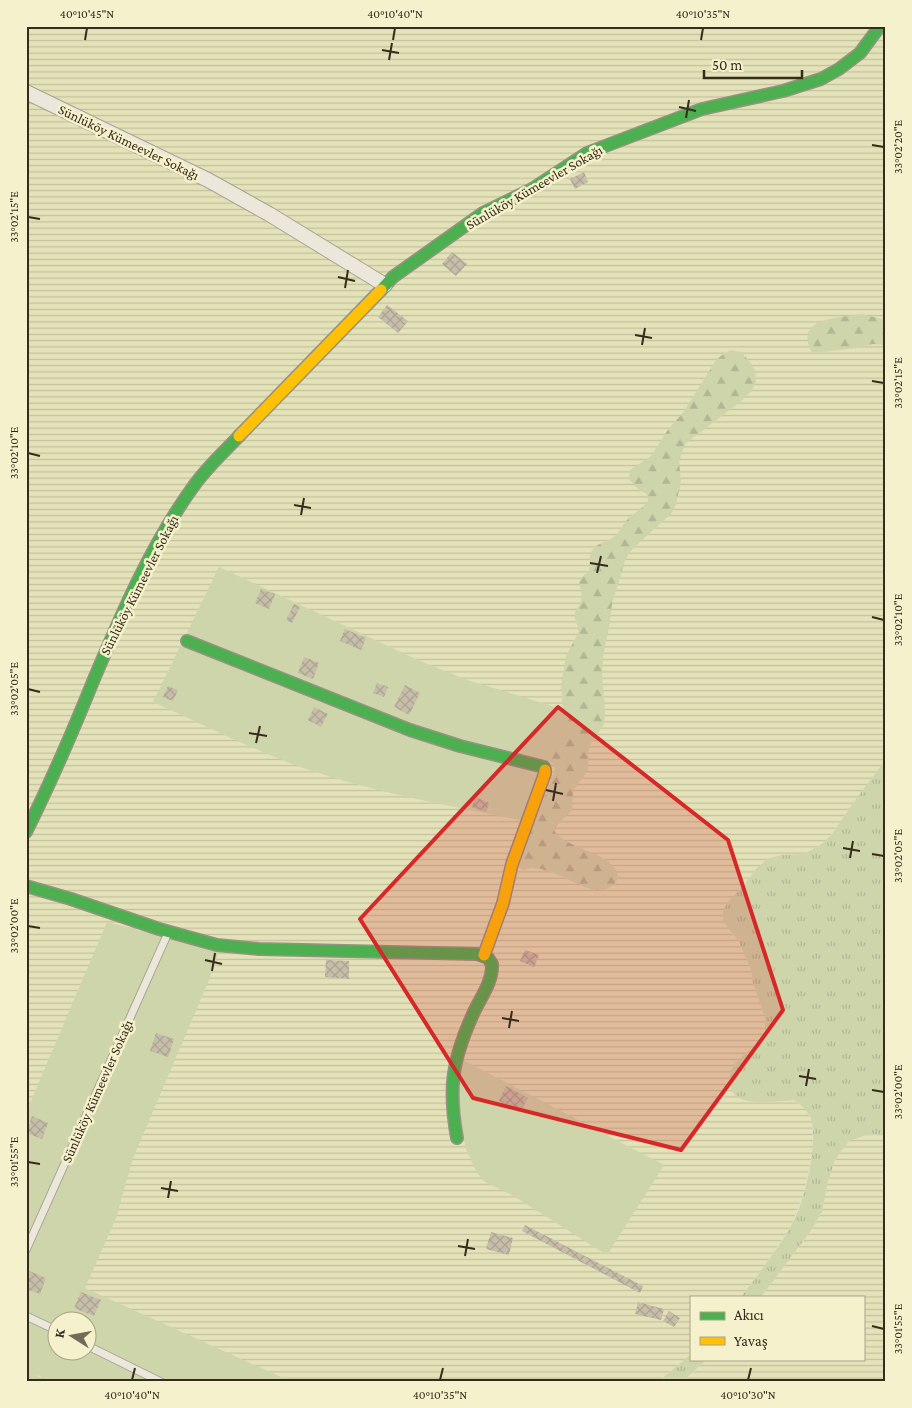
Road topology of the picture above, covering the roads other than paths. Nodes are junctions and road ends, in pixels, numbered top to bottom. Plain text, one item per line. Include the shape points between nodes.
1 (880, 26) edge
2 (26, 92) edge
3 (385, 285) junction
4 (187, 641) dead end
5 (26, 832) edge
6 (26, 886) edge
7 (168, 932) junction
8 (484, 955) junction
9 (457, 1138) dead end
10 (26, 1250) edge
11 (26, 1316) edge
12 (48, 1326) edge
13 (98, 1351) edge
14 (161, 1382) edge

1 - 3 street, Sünlüköy Kümeevler Sokağı via 857,56 809,85 720,103 587,153 532,189 483,213
2 - 3 street, Sünlüköy Kümeevler Sokağı via 208,180
3 - 5 street, Sünlüköy Kümeevler Sokağı via 210,466 179,506 103,655
4 - 8 street via 410,730 544,767 545,773
6 - 7 street
7 - 8 street via 205,943 242,947
7 - 10 lane, Sünlüköy Kümeevler Sokağı
8 - 9 street via 490,958 492,971 468,1024 451,1079 451,1110
11 - 12 lane
13 - 14 lane

